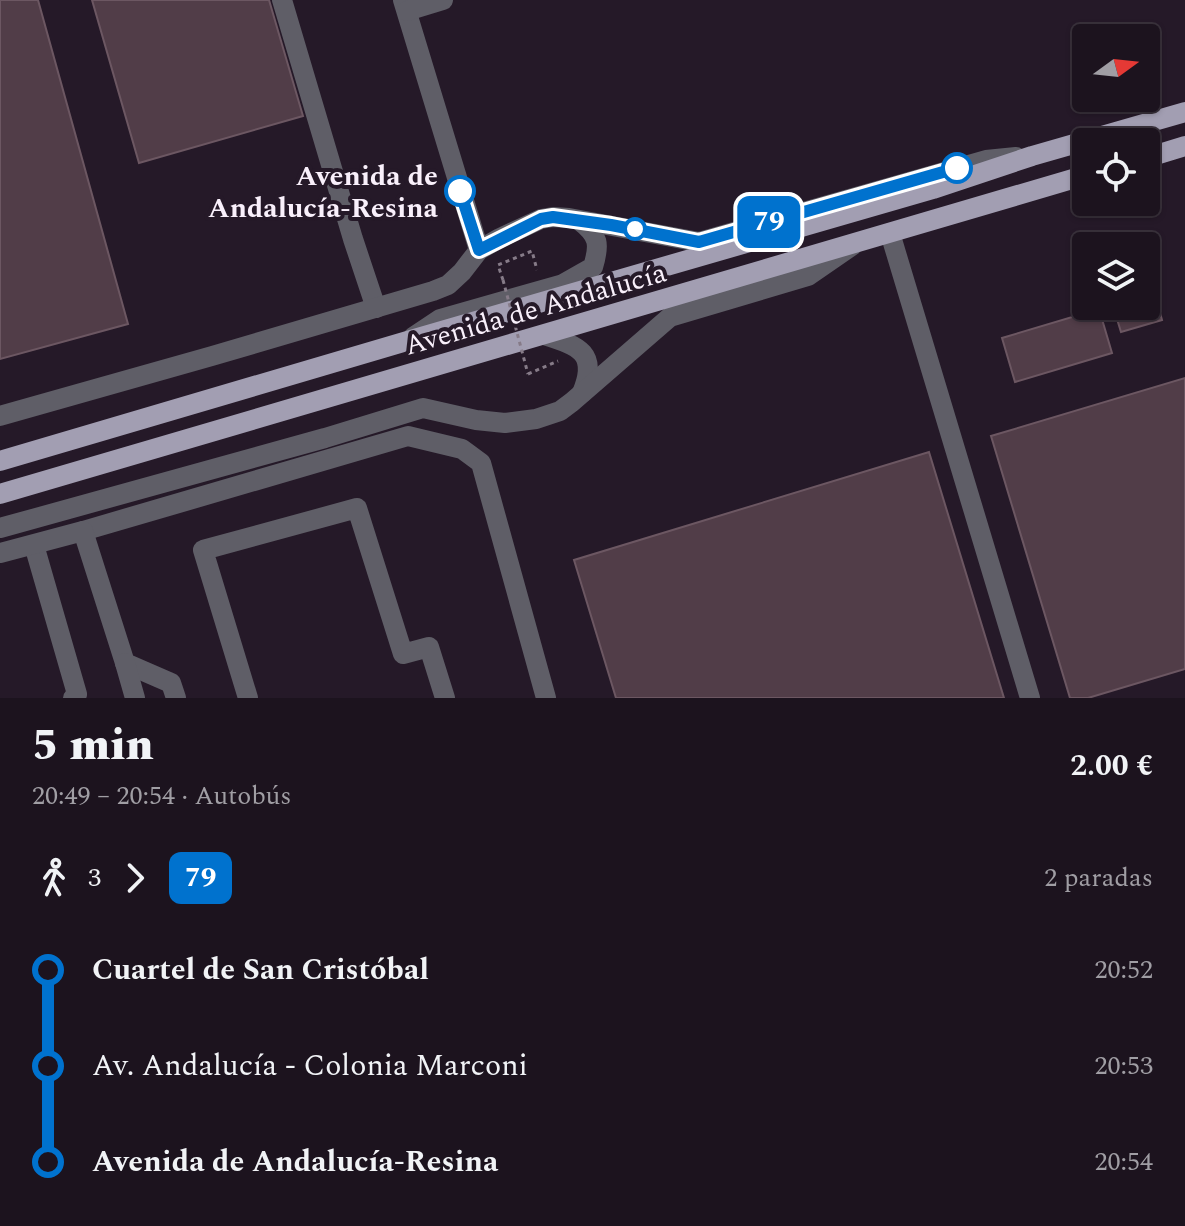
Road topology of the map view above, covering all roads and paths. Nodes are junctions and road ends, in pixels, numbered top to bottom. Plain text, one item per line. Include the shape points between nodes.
1 (282, 0) edge
2 (443, 0) edge
3 (405, 6) edge
4 (1185, 112) edge
5 (1185, 146) edge
6 (1160, 154) edge
7 (1032, 156) junction
8 (1072, 179) edge
9 (580, 221) junction
10 (890, 233) junction
11 (853, 245) junction
12 (479, 250) junction
13 (538, 274) dead end
14 (376, 308) junction
15 (544, 335) junction
16 (407, 341) junction
17 (564, 359) dead end
18 (582, 393) junction
19 (0, 416) edge
20 (0, 461) edge
21 (0, 494) edge
22 (0, 528) edge
23 (83, 531) junction
24 (34, 545) junction
25 (0, 553) edge
26 (125, 663) junction
27 (542, 697) edge
28 (73, 698) edge
29 (135, 698) edge
30 (176, 698) edge
31 (248, 698) edge
32 (445, 698) edge
33 (1030, 698) edge

1 - 14 street
2 - 3 street
3 - 12 street
4 - 7 main road, Avenida de Andalucía
5 - 6 main road
7 - 9 street, Avenida de Andalucía via 986,160 699,242
7 - 16 main road, Avenida de Andalucía
8 - 10 main road, Avenida de Andalucía
9 - 12 street, Avenida de Andalucía via 541,219
9 - 16 street, Avenida de Andalucía via 596,236 593,267 563,284 440,319
10 - 11 main road, Avenida de Andalucía
10 - 33 street
11 - 15 main road, Avenida de Andalucía
11 - 18 street via 808,276 670,317
12 - 14 street, Avenida de Andalucía via 448,285
13 - 17 path, bridge via 532,251 498,265 528,374
14 - 19 street, Avenida de Andalucía
15 - 18 street via 583,352 589,370
15 - 21 main road, Avenida de Andalucía
16 - 20 main road, Avenida de Andalucía
18 - 22 street via 560,411 524,422 476,420 423,408
23 - 24 street
23 - 26 street
23 - 27 street via 408,436 462,449 481,463
24 - 25 street
24 - 28 street via 77,694
26 - 29 street
26 - 30 street via 171,683
31 - 32 street via 203,550 357,508 403,654 429,647

